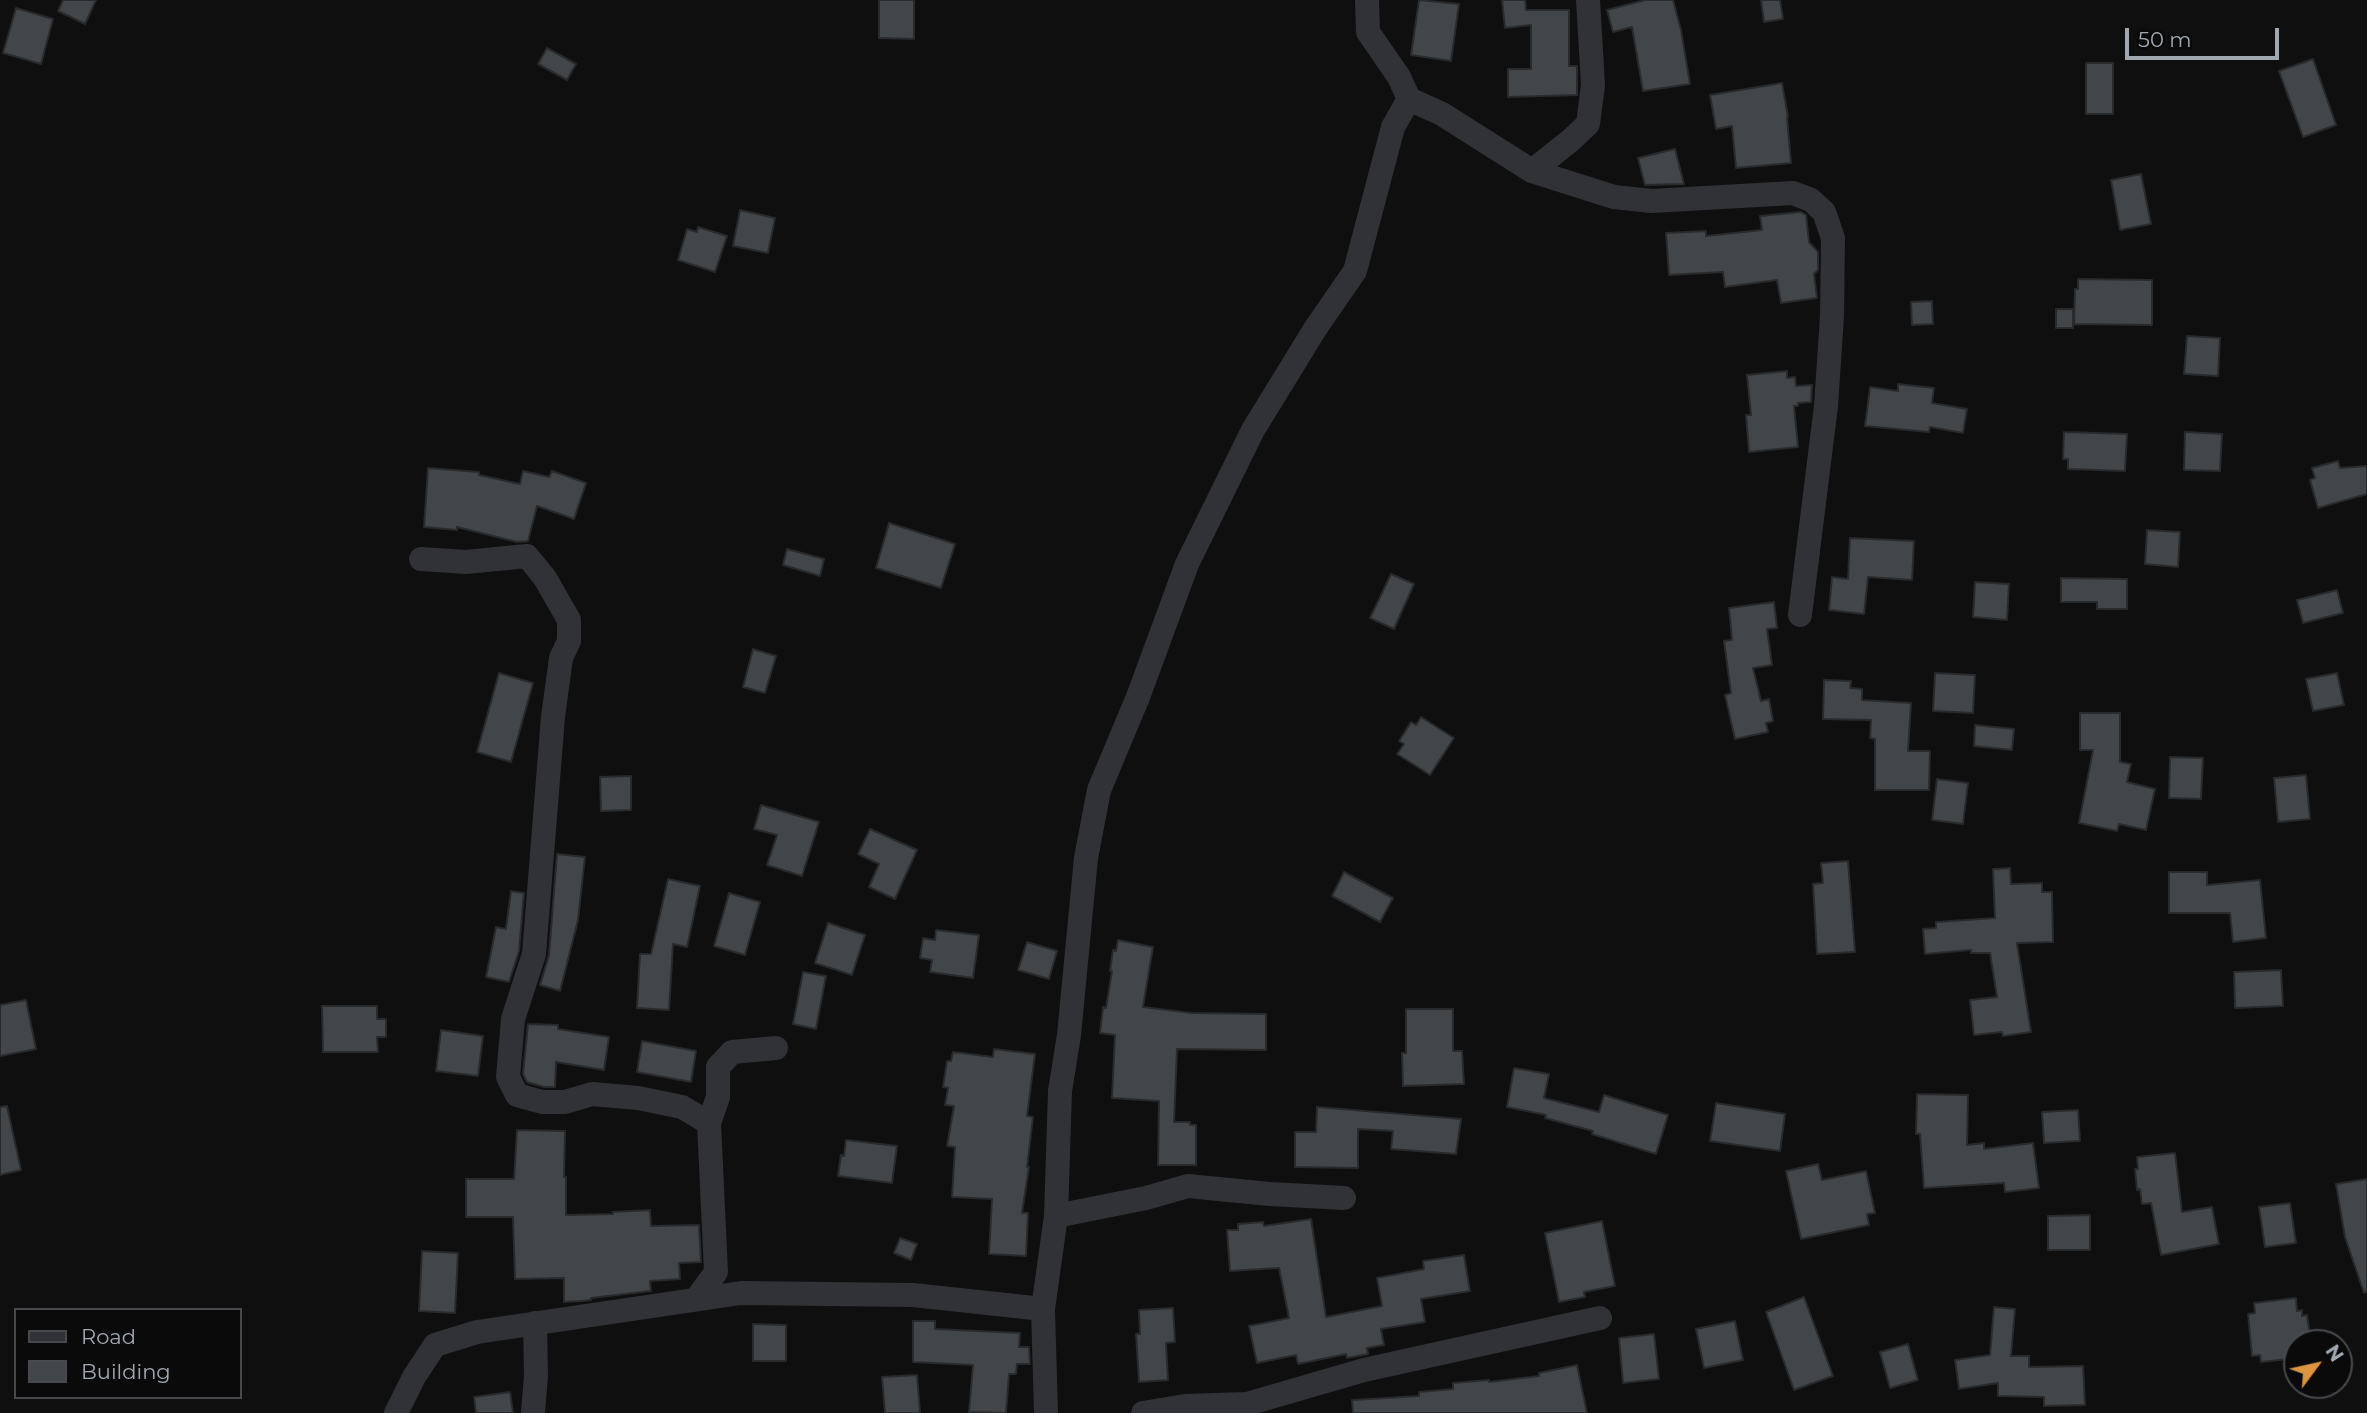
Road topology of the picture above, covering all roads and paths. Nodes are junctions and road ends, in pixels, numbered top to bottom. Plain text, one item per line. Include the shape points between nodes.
1 (1588, 0) edge
2 (1365, 1) edge
3 (1409, 99) junction
4 (1532, 171) junction
5 (421, 559) dead end
6 (1800, 615) dead end
7 (776, 1048) dead end
8 (709, 1123) junction
9 (1344, 1198) dead end
10 (1056, 1216) junction
11 (716, 1272) junction
12 (741, 1293) junction
13 (697, 1298) junction
14 (1043, 1309) junction
15 (1600, 1318) dead end
16 (535, 1323) junction
17 (396, 1413) edge
18 (533, 1413) edge
19 (1046, 1413) edge
20 (1143, 1413) edge

1 - 4 street via 1593,85 1588,124
2 - 3 street via 1368,32
3 - 4 street via 1442,114
3 - 10 street via 1393,127 1356,271 1253,430 1187,564 1099,790 1086,858 1060,1091
4 - 6 street via 1614,197 1652,201 1793,193 1824,212 1833,239 1832,316 1826,407
5 - 8 street via 466,562 527,556 569,620 569,641 556,684 534,954 513,1019 508,1077 517,1095 542,1102 565,1102 592,1094 638,1098 682,1107
7 - 8 street via 732,1052 723,1060
8 - 11 street
9 - 10 street via 1188,1185
10 - 14 street
11 - 12 street
11 - 13 street
12 - 13 street
12 - 14 street via 913,1295
13 - 16 street
14 - 19 street
15 - 20 street via 1364,1370 1247,1404
16 - 17 street via 477,1332 435,1345
16 - 18 street

